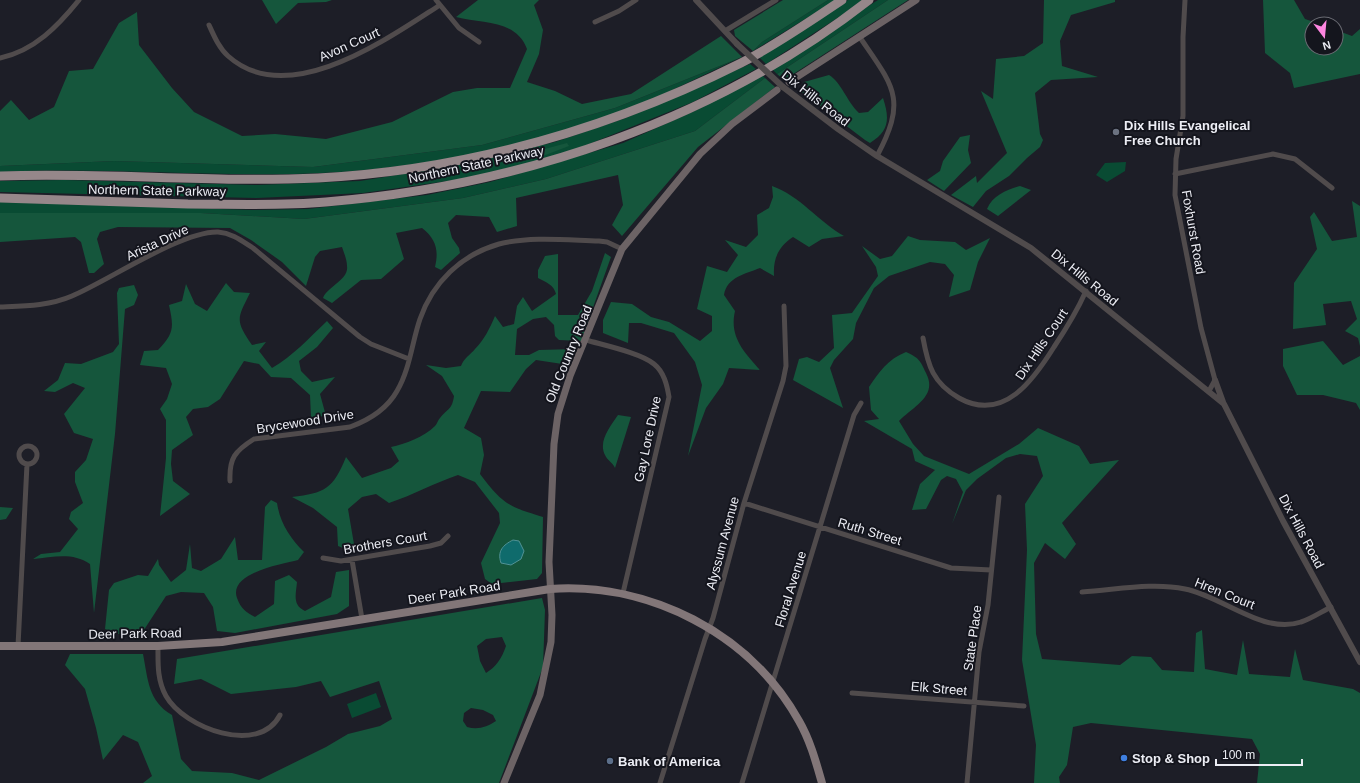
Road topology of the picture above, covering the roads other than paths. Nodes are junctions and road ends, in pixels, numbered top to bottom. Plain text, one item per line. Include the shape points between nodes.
1 (79, 0) edge
2 (436, 0) edge
3 (636, 0) edge
4 (696, 0) edge
5 (776, 0) edge
6 (842, 0) edge
7 (869, 0) edge
8 (916, 0) edge
9 (1185, 0) edge
10 (440, 5) junction
11 (595, 22) dead end
12 (209, 25) dead end
13 (725, 31) junction
14 (859, 36) junction
15 (479, 42) dead end
16 (0, 58) edge
17 (789, 82) dead end
18 (777, 90) dead end
19 (876, 156) junction
20 (1175, 174) junction
21 (0, 176) edge
22 (1332, 188) dead end
23 (0, 198) edge
24 (622, 249) junction
25 (1086, 291) junction
26 (784, 306) dead end
27 (0, 307) edge
28 (923, 338) dead end
29 (586, 340) junction
30 (409, 359) junction
31 (1215, 380) junction
32 (1209, 391) junction
33 (861, 403) dead end
34 (1224, 404) junction
35 (27, 464) dead end
36 (230, 481) dead end
37 (999, 497) dead end
38 (744, 503) junction
39 (820, 526) junction
40 (448, 536) dead end
41 (323, 558) dead end
42 (352, 560) junction
43 (991, 570) junction
44 (550, 589) junction
45 (1082, 592) dead end
46 (623, 593) junction
47 (1331, 607) junction
48 (362, 619) junction
49 (709, 627) junction
50 (0, 646) edge
51 (18, 646) junction
52 (158, 646) junction
53 (1360, 662) edge
54 (773, 684) junction
55 (852, 693) dead end
56 (975, 702) junction
57 (1024, 706) dead end
58 (280, 715) dead end
59 (504, 783) edge
60 (660, 783) edge
61 (742, 783) edge
62 (822, 783) edge
63 (967, 783) edge

1 - 16 street via 47,35 29,47
2 - 10 street
3 - 11 street
4 - 13 street, Dix Hills Road
5 - 13 street
6 - 21 highway, Northern State Parkway via 761,52 688,88 634,111 512,150 377,173 318,178
7 - 23 highway, Northern State Parkway via 773,65 724,92 674,115 592,148 458,184 325,202 263,205
8 - 14 main road
9 - 20 street, Foxhurst Road via 1183,116
10 - 12 street, Avon Court via 390,38 363,52 330,66 298,74 258,73 242,67 223,50
10 - 15 street via 459,28
13 - 19 street, Dix Hills Road, bridge via 801,101
14 - 17 main road
14 - 19 street via 885,76 895,106 890,129
18 - 24 main road, Old Country Road via 732,124 700,154
19 - 25 street, Dix Hills Road via 1021,241
20 - 22 street via 1273,154 1295,158
20 - 31 street, Foxhurst Road via 1177,211 1201,328
24 - 29 main road, Old Country Road
24 - 30 street, Brycewood Drive via 599,241 529,240 501,244 475,253 450,271 428,302 420,319
25 - 28 street, Dix Hills Court via 1073,319 1033,380 1017,394 998,402 973,403 963,400 943,387 929,366
25 - 32 street, Dix Hills Road
26 - 38 street, Alyssum Avenue via 786,366 783,381
27 - 30 street, Arista Drive via 39,304 71,297 178,242 218,232 235,236 253,248 365,340 390,353
29 - 44 main road, Old Country Road via 558,414 550,510
29 - 46 street, Gay Lore Drive via 654,364 661,372 669,398
30 - 36 street, Brycewood Drive via 397,391 377,414 350,427 254,439 242,446 234,455 229,466
31 - 32 street
31 - 34 street
32 - 34 street, Dix Hills Road
33 - 39 street, Floral Avenue via 854,415
34 - 47 street, Dix Hills Road via 1283,521
35 - 51 street
37 - 43 street, State Place
38 - 39 street, Ruth Street
38 - 49 street, Alyssum Avenue
39 - 43 street, Ruth Street via 951,568
39 - 54 street, Floral Avenue
40 - 42 street, Brothers Court via 441,543 430,546
41 - 42 street, Brothers Court
42 - 48 street
43 - 56 street, State Place via 988,605 979,652
44 - 46 main road, Deer Park Road via 600,589
44 - 48 main road, Deer Park Road
44 - 59 main road, Old Country Road via 552,628 544,681
45 - 47 street, Hren Court via 1165,586 1186,589 1269,623 1282,625 1300,623
46 - 49 main road, Deer Park Road via 673,609
47 - 53 street, Dix Hills Road
48 - 52 main road, Deer Park Road via 222,642
49 - 54 main road, Deer Park Road via 740,650
49 - 60 street, Alyssum Avenue
50 - 51 main road, Deer Park Road
51 - 52 main road, Deer Park Road
52 - 58 street via 158,674 165,695 189,718 228,734 247,736 269,729
54 - 61 street, Floral Avenue
54 - 62 main road, Deer Park Road via 808,739
55 - 56 street, Elk Street
56 - 57 street, Elk Street
56 - 63 street, State Place

